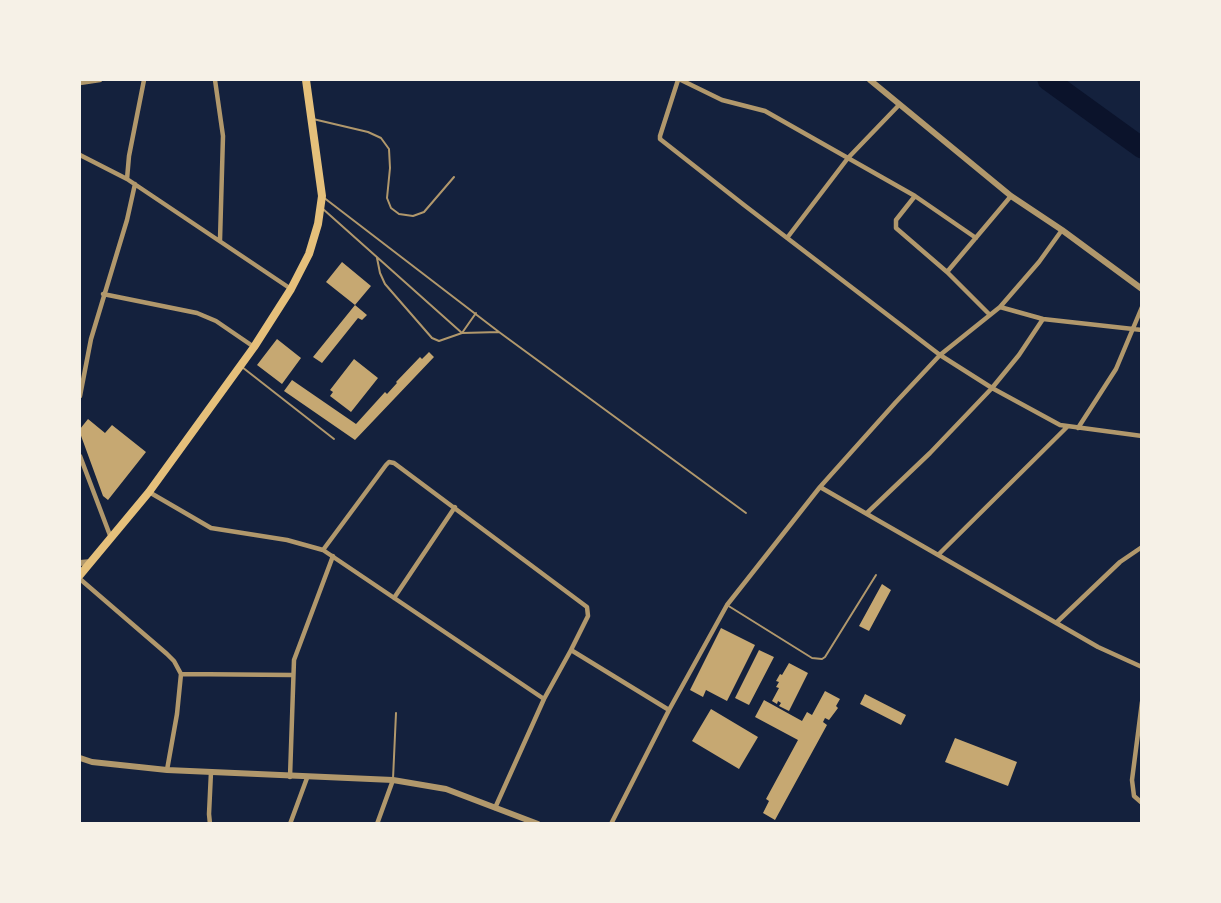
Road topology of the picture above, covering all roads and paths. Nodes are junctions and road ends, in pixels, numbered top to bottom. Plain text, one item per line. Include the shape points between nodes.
1 (100, 80) edge
2 (144, 80) edge
3 (215, 80) edge
4 (306, 80) edge
5 (680, 80) edge
6 (870, 80) edge
7 (80, 83) edge
8 (899, 105) junction
9 (313, 120) junction
10 (80, 155) edge
11 (848, 158) junction
12 (454, 177) dead end
13 (127, 179) junction
14 (135, 184) junction
15 (322, 196) junction
16 (915, 196) junction
17 (1011, 196) junction
18 (321, 208) junction
19 (1062, 230) junction
20 (787, 238) junction
21 (976, 238) junction
22 (220, 240) junction
23 (377, 257) junction
24 (948, 272) junction
25 (291, 289) junction
26 (1142, 289) edge
27 (103, 294) junction
28 (1000, 307) junction
29 (1142, 307) edge
30 (476, 314) junction
31 (990, 315) junction
32 (1043, 319) junction
33 (1133, 330) junction
34 (1142, 330) edge
35 (499, 332) junction
36 (462, 333) junction
37 (254, 347) junction
38 (940, 355) junction
39 (240, 366) junction
40 (993, 388) junction
41 (80, 396) edge
42 (1067, 427) junction
43 (1078, 428) junction
44 (1142, 436) edge
45 (334, 439) dead end
46 (80, 456) edge
47 (820, 487) junction
48 (149, 492) junction
49 (455, 507) junction
50 (746, 513) dead end
51 (867, 513) junction
52 (111, 538) junction
53 (1142, 547) edge
54 (323, 550) junction
55 (938, 555) junction
56 (333, 556) junction
57 (92, 562) junction
58 (80, 563) edge
59 (876, 575) dead end
60 (80, 577) edge
61 (394, 598) junction
62 (727, 605) junction
63 (1056, 623) junction
64 (571, 650) junction
65 (1142, 667) edge
66 (181, 674) junction
67 (292, 675) junction
68 (544, 699) junction
69 (1142, 702) edge
70 (669, 710) junction
71 (396, 713) dead end
72 (80, 758) edge
73 (167, 770) junction
74 (211, 772) junction
75 (291, 777) junction
76 (307, 778) junction
77 (393, 780) junction
78 (1142, 803) edge
79 (495, 808) junction
80 (210, 824) edge
81 (290, 824) edge
82 (377, 824) edge
83 (538, 824) edge
84 (611, 824) edge

1 - 7 street
2 - 13 street
3 - 22 street via 223,136
4 - 9 main road
5 - 11 street via 722,100 765,111
5 - 20 street via 660,139
6 - 8 street
8 - 11 street
8 - 17 street
9 - 12 lane via 381,138 389,149 387,198 399,214 413,216 424,212
9 - 15 main road
10 - 13 street
11 - 16 street
11 - 20 street
13 - 14 street
14 - 22 street
14 - 27 street
15 - 18 main road
15 - 30 lane
16 - 21 street
16 - 24 street via 894,224
17 - 19 street
17 - 21 street
18 - 23 lane
18 - 25 main road via 309,254
19 - 26 street
19 - 28 street
20 - 38 street
21 - 24 street
22 - 25 street
23 - 36 lane
23 - 36 lane via 385,284 432,338 439,340
24 - 31 street
25 - 37 main road
27 - 37 street via 207,316
27 - 41 street
28 - 31 street
28 - 32 street
29 - 33 street
30 - 35 lane
30 - 36 lane
31 - 38 street
32 - 33 street
32 - 40 street
33 - 34 street
33 - 43 street via 1116,369
35 - 36 lane
35 - 50 lane
37 - 39 main road
38 - 40 street
38 - 47 street
39 - 45 lane
39 - 48 main road
40 - 42 street
40 - 51 street
42 - 43 street
42 - 55 street
43 - 44 street
46 - 52 street
47 - 51 street
47 - 62 street
48 - 52 main road
48 - 54 street via 211,528
49 - 54 street via 389,462
49 - 61 street
49 - 64 street via 587,607 588,616
51 - 55 street
52 - 57 main road
53 - 63 street via 1120,562
54 - 56 street
55 - 63 street
56 - 61 street
56 - 67 street via 298,646
57 - 58 street
57 - 60 main road
59 - 62 lane via 822,660 812,658
60 - 66 street via 167,654
61 - 68 street
62 - 70 street
63 - 65 street
64 - 68 street
64 - 70 street
66 - 67 street
66 - 73 street
67 - 75 street
68 - 79 street
69 - 78 street via 1132,780 1134,796
70 - 84 street
71 - 77 lane
72 - 73 street
73 - 74 street
74 - 75 street
74 - 80 street
75 - 76 street
76 - 77 street
76 - 81 street
77 - 79 street via 446,789
77 - 82 street
79 - 83 street

